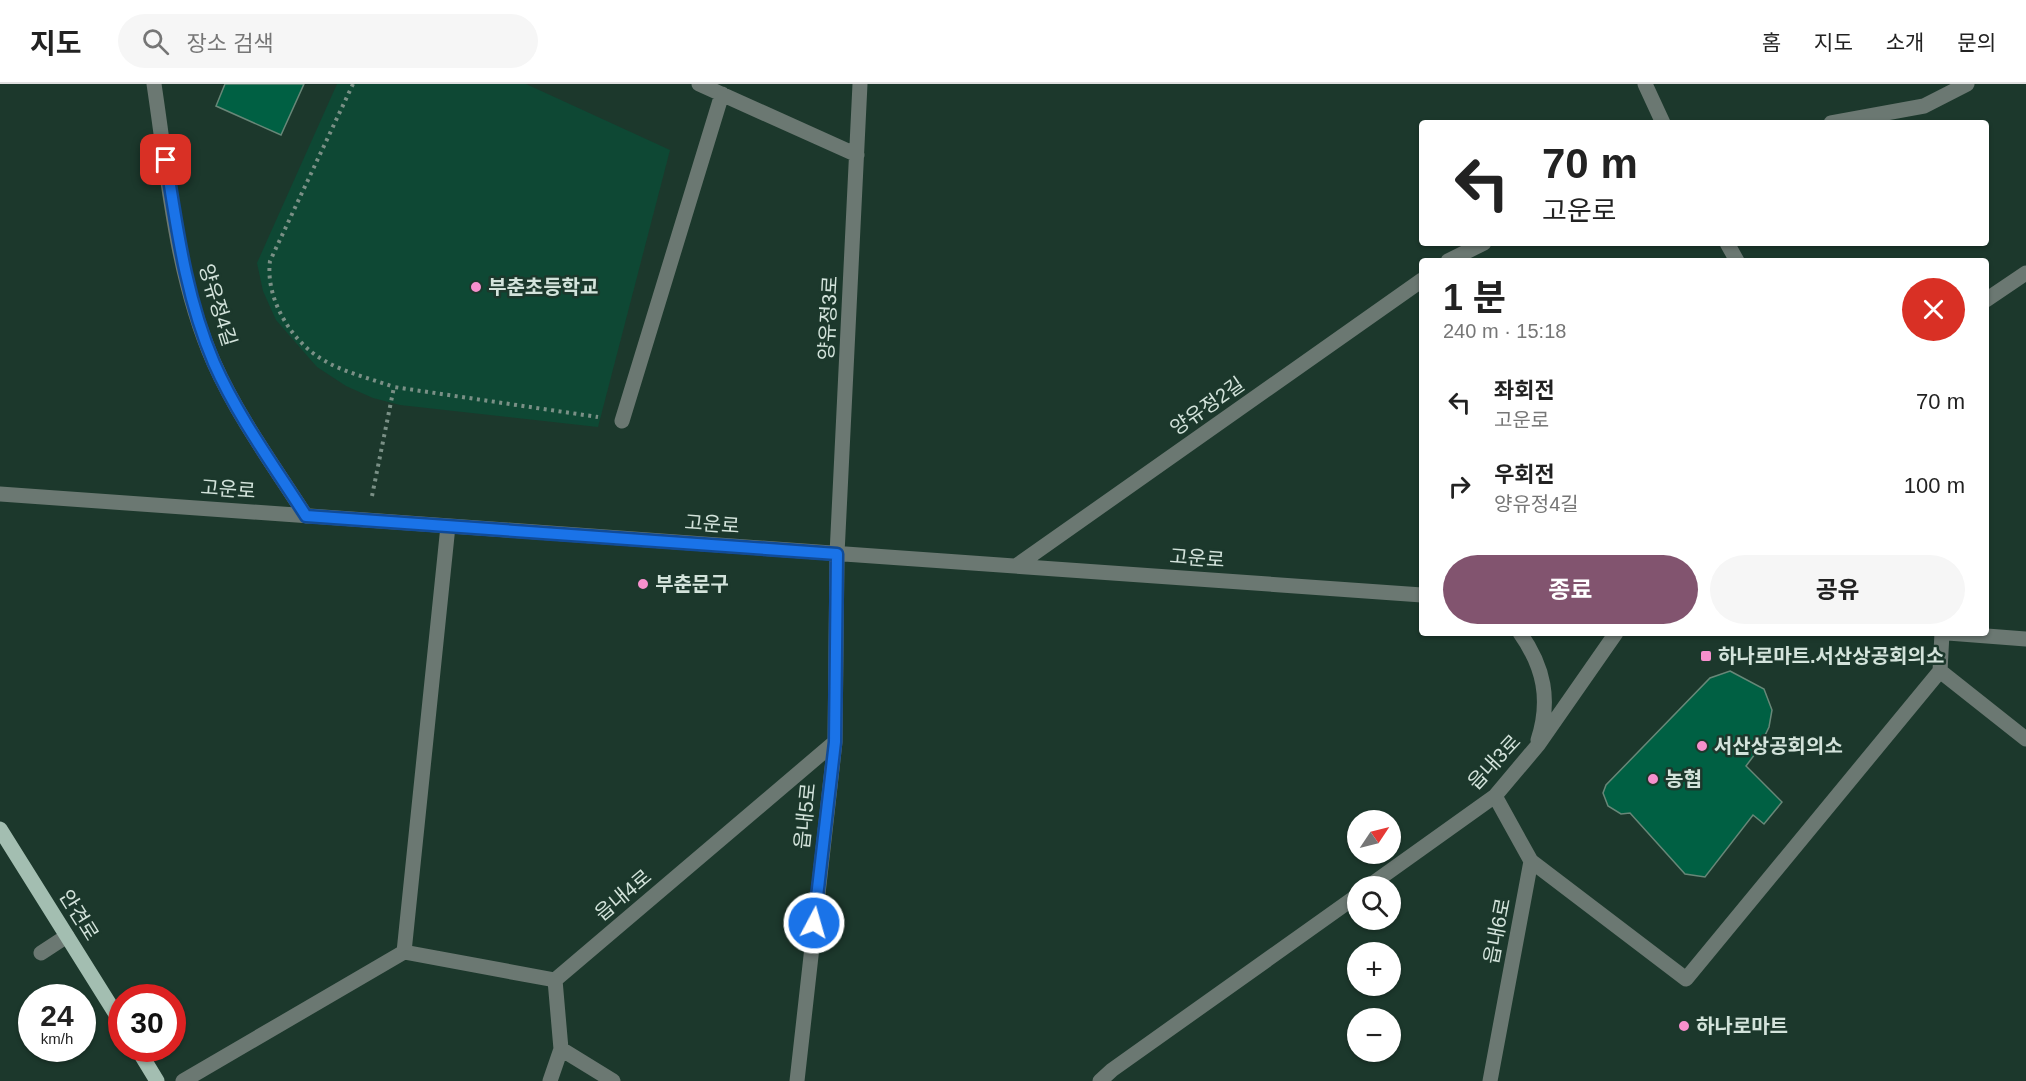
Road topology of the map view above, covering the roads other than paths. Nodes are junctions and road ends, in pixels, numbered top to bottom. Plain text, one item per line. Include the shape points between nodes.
1 (154, 84) edge
2 (699, 84) edge
3 (860, 84) edge
4 (1644, 84) edge
5 (1967, 84) edge
6 (722, 94) junction
7 (1662, 120) edge
8 (1847, 120) edge
9 (857, 155) junction
10 (1478, 246) edge
11 (1454, 258) edge
12 (2026, 273) edge
13 (1419, 282) edge
14 (1989, 298) edge
15 (622, 420) road end
16 (0, 494) edge
17 (306, 516) junction
18 (448, 526) junction
19 (837, 554) junction
20 (1016, 566) junction
21 (1419, 595) edge
22 (1522, 636) edge
23 (1614, 636) edge
24 (1942, 636) edge
25 (1987, 636) edge
26 (2026, 639) edge
27 (1940, 671) junction
28 (2026, 739) edge
29 (835, 742) junction
30 (1534, 751) junction
31 (1495, 796) junction
32 (0, 829) edge
33 (1531, 861) junction
34 (1383, 876) edge
35 (1347, 903) edge
36 (67, 936) junction
37 (41, 952) dead end
38 (404, 952) junction
39 (555, 980) junction
40 (108, 1002) edge
41 (561, 1049) junction
42 (145, 1062) edge
43 (157, 1081) edge
44 (183, 1081) edge
45 (550, 1081) edge
46 (613, 1081) edge
47 (796, 1081) edge
48 (1100, 1081) edge
49 (1490, 1081) edge

1 - 17 street, 양유정4길 via 183,266 199,323 234,402
2 - 6 street
3 - 9 street, 양유정3로
4 - 7 street
5 - 8 street via 1924,106
6 - 9 street
6 - 15 street
9 - 19 street, 양유정3로
10 - 11 street
12 - 14 street
13 - 20 street, 양유정2길
16 - 17 street, 고운로
17 - 18 street, 고운로
18 - 19 street, 고운로
18 - 38 street
19 - 20 street, 고운로
19 - 29 street, 읍내5로
20 - 21 street, 고운로
22 - 30 street via 1537,662 1545,694 1543,722
23 - 30 street, 읍내3로
24 - 27 street
25 - 26 street
27 - 28 street
27 - 33 street via 1686,979
29 - 39 street, 읍내4로
29 - 47 street, 읍내5로
30 - 31 street, 읍내3로
31 - 33 street
31 - 34 street, 읍내3로
32 - 36 main road, 안견로
33 - 49 street, 읍내6로
35 - 48 street
36 - 37 street
36 - 40 main road, 안견로
38 - 39 street
38 - 44 street
39 - 41 street
41 - 45 street
41 - 46 street
42 - 43 main road

